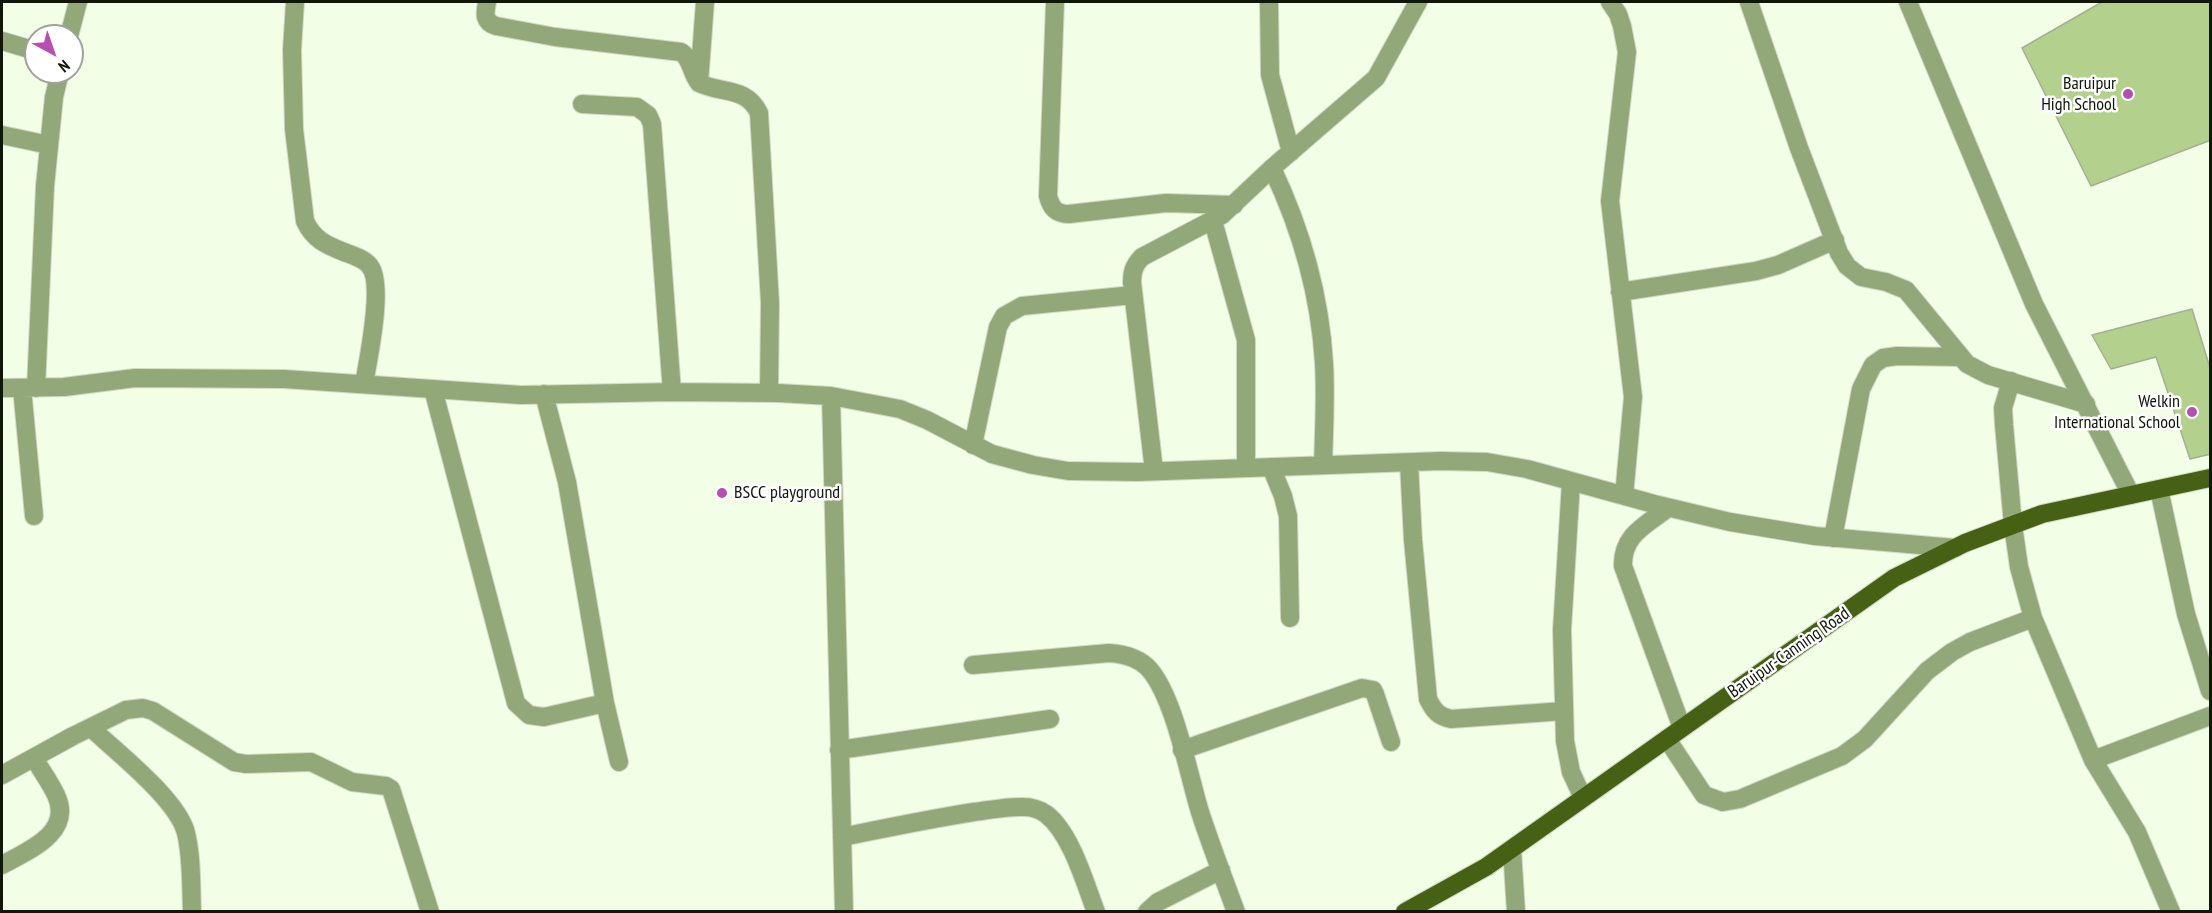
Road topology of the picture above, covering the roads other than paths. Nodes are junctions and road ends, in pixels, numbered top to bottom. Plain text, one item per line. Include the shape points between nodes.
1 (78, 2) edge
2 (296, 2) edge
3 (487, 2) edge
4 (705, 2) edge
5 (1055, 2) edge
6 (1269, 2) edge
7 (1418, 2) edge
8 (1610, 2) edge
9 (1749, 2) edge
10 (1908, 2) edge
11 (72, 24) edge
12 (2, 41) edge
13 (24, 47) edge
14 (699, 83) junction
15 (57, 84) edge
16 (582, 104) dead end
17 (2, 135) edge
18 (49, 145) junction
19 (1291, 152) junction
20 (1272, 168) junction
21 (1234, 205) junction
22 (1213, 222) junction
23 (1835, 240) junction
24 (1620, 292) junction
25 (1133, 295) junction
26 (1960, 357) junction
27 (2011, 381) junction
28 (364, 384) junction
29 (2, 388) edge
30 (29, 388) junction
31 (433, 389) junction
32 (672, 392) junction
33 (769, 393) junction
34 (544, 394) junction
35 (831, 396) junction
36 (2086, 404) junction
37 (973, 445) junction
38 (1409, 463) junction
39 (1323, 465) junction
40 (1271, 467) junction
41 (1246, 468) junction
42 (1154, 471) junction
43 (2211, 478) edge
44 (1570, 482) junction
45 (2158, 489) junction
46 (2131, 495) junction
47 (1624, 496) junction
48 (1668, 508) junction
49 (34, 516) dead end
50 (2013, 525) junction
51 (1833, 538) junction
52 (1955, 548) junction
53 (1290, 618) dead end
54 (2032, 618) junction
55 (973, 665) dead end
56 (2211, 691) edge
57 (605, 703) junction
58 (1564, 711) junction
59 (2211, 716) edge
60 (1050, 719) dead end
61 (91, 728) junction
62 (1682, 728) junction
63 (1667, 739) junction
64 (1390, 741) dead end
65 (839, 750) junction
66 (1182, 750) junction
67 (34, 758) junction
68 (2093, 760) junction
69 (619, 762) dead end
70 (2, 775) edge
71 (1583, 798) junction
72 (842, 837) junction
73 (1512, 849) junction
74 (2, 865) edge
75 (1221, 870) junction
76 (1424, 907) edge
77 (192, 912) edge
78 (430, 912) edge
79 (844, 912) edge
80 (1096, 912) edge
81 (1147, 912) edge
82 (1236, 912) edge
83 (1405, 912) edge
84 (1516, 912) edge
85 (2171, 912) edge

1 - 11 street
2 - 28 street via 292,50 294,129 305,221 317,239 368,264 375,276 375,307
3 - 14 street via 486,19 496,26 681,52
4 - 14 street
5 - 21 street via 1048,196 1054,210 1069,214 1166,203
6 - 19 street via 1270,75
7 - 19 street via 1376,78
8 - 24 street via 1618,14 1627,52 1610,187
9 - 23 street
10 - 36 street via 2034,304
12 - 13 street
14 - 33 street via 740,94 752,101 759,113 770,303
15 - 18 street
16 - 32 street via 637,107 652,124
17 - 18 street
18 - 30 street
19 - 20 street
20 - 21 street
20 - 39 street via 1285,194 1313,285 1324,363
21 - 22 street
22 - 25 street via 1142,257 1132,274
22 - 41 street via 1246,340
23 - 24 street via 1756,271
23 - 26 street via 1847,266 1855,273 1897,286 1912,296
24 - 47 street via 1633,408
25 - 37 street via 1022,306 1004,316 998,327
25 - 42 street
26 - 27 street via 1978,370
26 - 51 street via 1897,356 1883,358 1873,365 1861,389
27 - 36 street
27 - 50 street via 2003,408
28 - 30 street via 135,378
28 - 31 street
29 - 30 street
30 - 49 street
31 - 34 street
31 - 57 street via 516,703 529,716 543,717
32 - 33 street
32 - 34 street
33 - 35 street
34 - 57 street via 567,482
35 - 37 street via 900,409
35 - 65 street
36 - 46 street
37 - 42 street via 1002,457 1068,471
38 - 39 street
38 - 44 street via 1487,462
38 - 58 street via 1428,699 1433,710 1440,717 1451,719
39 - 40 street
40 - 41 street
40 - 53 street via 1288,516
41 - 42 street
43 - 45 main road, Baruipur-Canning Road
44 - 47 street
44 - 58 street via 1562,630
45 - 46 main road, Baruipur-Canning Road
45 - 56 street via 2186,614
46 - 50 main road, Baruipur-Canning Road via 2042,514
47 - 48 street
48 - 51 street
48 - 62 street via 1630,537 1623,566
50 - 52 main road, Baruipur-Canning Road
50 - 54 street
51 - 52 street
52 - 62 main road, Baruipur-Canning Road via 1894,578
54 - 63 street via 1952,651 1927,671 1865,739 1842,756 1740,799 1723,802 1704,795
54 - 68 street
55 - 66 street via 1109,653 1142,662 1169,704
57 - 69 street
58 - 71 street via 1566,755
59 - 68 street
60 - 65 street
61 - 67 street
61 - 77 street via 163,795 180,818 189,855
61 - 78 street via 126,710 143,708 234,762 311,762 357,784 392,789
62 - 63 main road, Baruipur-Canning Road
63 - 71 main road, Baruipur-Canning Road
64 - 66 street via 1373,690 1362,688
65 - 72 street
66 - 75 street
67 - 70 street
67 - 74 street via 57,796 59,816 50,836 42,843
68 - 85 street via 2137,832
71 - 73 main road, Baruipur-Canning Road
72 - 79 street
72 - 80 street via 955,815 1035,808 1060,829
73 - 76 main road, Baruipur-Canning Road
73 - 84 street
75 - 81 street via 1158,902
75 - 82 street
76 - 83 main road, Baruipur-Canning Road

